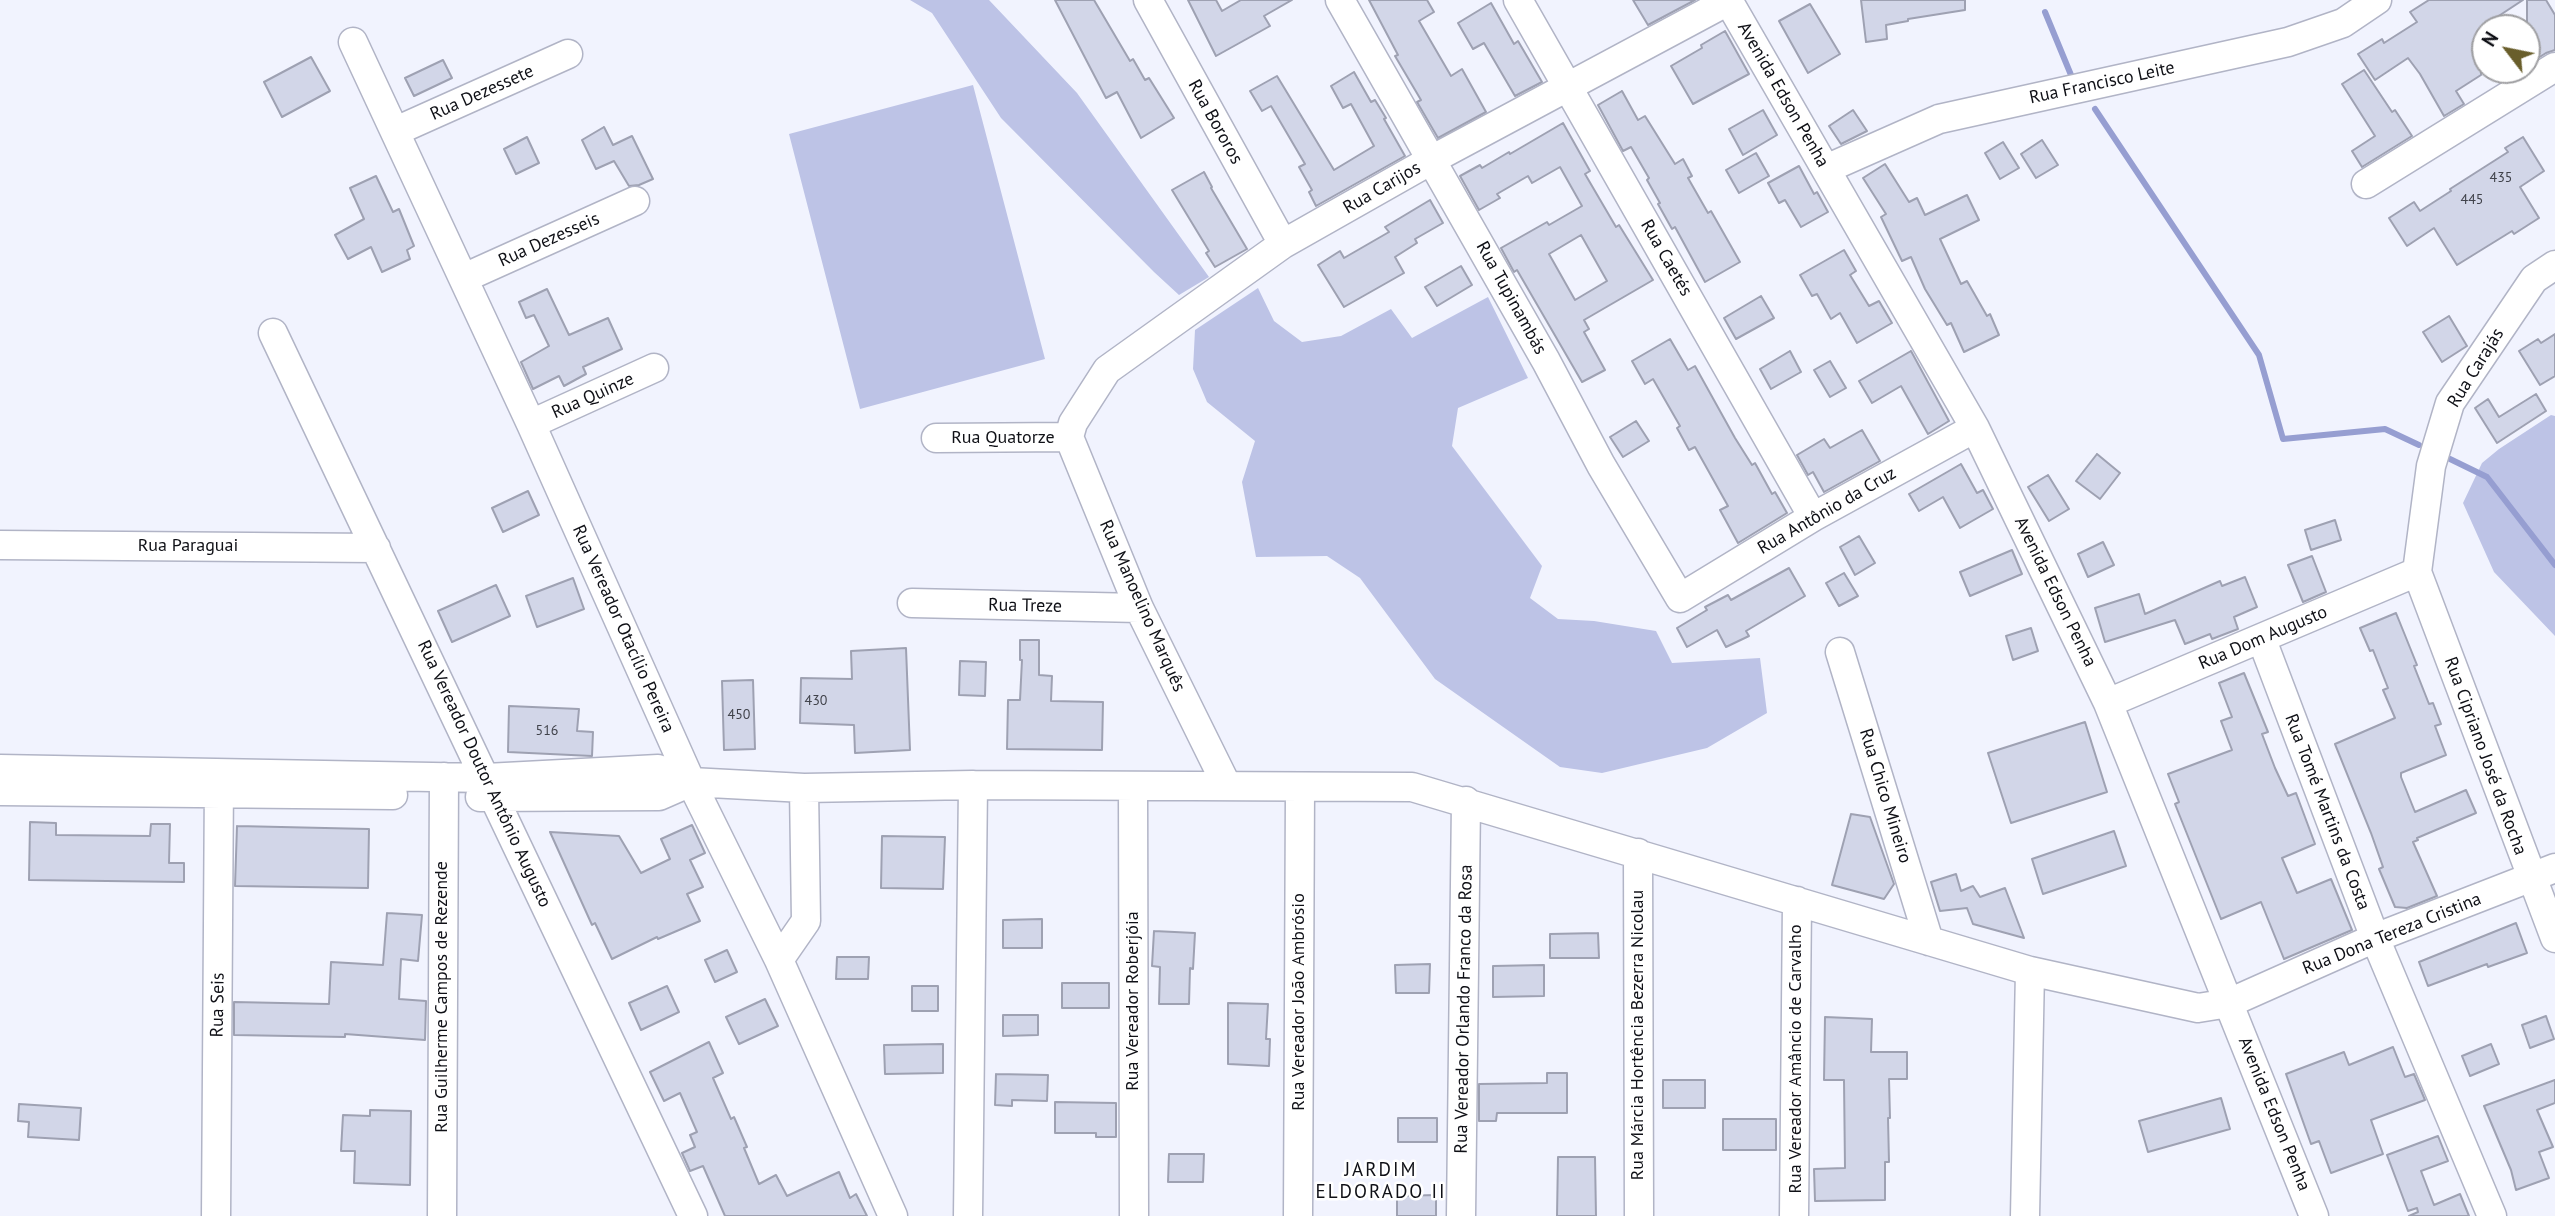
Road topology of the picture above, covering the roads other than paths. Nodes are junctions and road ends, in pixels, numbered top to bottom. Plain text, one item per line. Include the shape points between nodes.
1 (1148, 0) edge
2 (1340, 0) edge
3 (1518, 0) edge
4 (1728, 0) edge
5 (2377, 0) edge
6 (353, 42) dead end
7 (568, 54) dead end
8 (2555, 67) edge
9 (1568, 86) junction
10 (396, 131) junction
11 (1433, 159) junction
12 (1826, 169) junction
13 (2366, 184) dead end
14 (635, 201) dead end
15 (1283, 244) junction
16 (2555, 265) edge
17 (464, 278) junction
18 (273, 333) dead end
19 (654, 368) dead end
20 (531, 424) junction
21 (1975, 428) junction
22 (1071, 430) junction
23 (936, 438) dead end
24 (1813, 517) junction
25 (0, 545) edge
26 (376, 548) junction
27 (2417, 572) junction
28 (1680, 598) joint
29 (912, 603) dead end
30 (1139, 608) junction
31 (2262, 640) junction
32 (1840, 652) dead end
33 (2108, 703) junction
34 (0, 769) edge
35 (691, 782) junction
36 (220, 784) junction
37 (972, 785) junction
38 (443, 786) junction
39 (1133, 786) junction
40 (1227, 786) junction
41 (491, 788) junction
42 (804, 788) junction
43 (1300, 788) junction
44 (0, 791) edge
45 (1466, 801) junction
46 (1638, 853) junction
47 (2543, 873) edge
48 (1797, 901) junction
49 (2375, 938) junction
50 (2555, 938) edge
51 (1929, 941) junction
52 (779, 960) junction
53 (2030, 971) junction
54 (2229, 1003) junction
55 (216, 1216) edge
56 (442, 1216) edge
57 (693, 1216) edge
58 (893, 1216) edge
59 (968, 1216) edge
60 (1134, 1216) edge
61 (1298, 1216) edge
62 (1461, 1216) edge
63 (1639, 1216) edge
64 (1794, 1216) edge
65 (2025, 1216) edge
66 (2314, 1216) edge
67 (2492, 1216) edge

1 - 15 street, Rua Bororos
2 - 11 street, Rua Tupinambás
3 - 9 street, Rua Caetés
4 - 9 street, Rua Carijos
4 - 12 street, Avenida Edson Penha
5 - 12 street, Rua Francisco Leite via 2343,23 2288,42 1939,119
6 - 10 street, Rua Vereador Otacílio Pereira
7 - 10 street, Rua Dezessete
8 - 13 street
9 - 11 street, Rua Carijos
9 - 24 street, Rua Caetés
10 - 17 street, Rua Vereador Otacílio Pereira
11 - 15 street, Rua Carijos
11 - 28 street, Rua Tupinambás via 1601,465
12 - 21 street, Avenida Edson Penha
14 - 17 street, Rua Dezesseis
15 - 22 street, Rua Carijos via 1107,370
16 - 27 street, Rua Carajás via 2534,279 2450,402 2431,466
17 - 20 street, Rua Vereador Otacílio Pereira
18 - 26 street, Rua Vereador Doutor Antônio Augusto
19 - 20 street, Rua Quinze
20 - 35 street, Rua Vereador Otacílio Pereira
21 - 24 street, Rua Antônio da Cruz
21 - 33 street, Avenida Edson Penha
22 - 23 street, Rua Quatorze
22 - 30 street, Rua Manoelino Marquês
24 - 28 street, Rua Antônio da Cruz
25 - 26 street, Rua Paraguai
26 - 41 street, Rua Vereador Doutor Antônio Augusto
27 - 31 street, Rua Dom Augusto
27 - 47 street, Rua Cipriano José da Rocha
29 - 30 street, Rua Treze
30 - 40 street, Rua Manoelino Marquês
31 - 33 street, Rua Dom Augusto
31 - 49 street, Rua Tomé Martins da Costa
32 - 51 street, Rua Chico Mineiro
33 - 54 street, Avenida Edson Penha
34 - 36 street
35 - 41 street, Rua Dona Tereza Cristina via 658,769
35 - 42 street, Rua Dona Tereza Cristina
35 - 52 street, Rua Vereador Otacílio Pereira
36 - 38 street, Rua Dona Tereza Cristina
36 - 44 street
36 - 55 street, Rua Seis
37 - 39 street, Rua Dona Tereza Cristina
37 - 42 street, Rua Dona Tereza Cristina
37 - 59 street
38 - 41 street, Rua Dona Tereza Cristina
38 - 56 street, Rua Guilherme Campos de Rezende
39 - 40 street, Rua Dona Tereza Cristina
39 - 60 street, Rua Vereador Roberjóia
40 - 43 street, Rua Dona Tereza Cristina
41 - 57 street, Rua Vereador Doutor Antônio Augusto
42 - 52 street via 806,921
43 - 45 street, Rua Dona Tereza Cristina via 1412,787
43 - 61 street, Rua Vereador João Ambrósio
45 - 46 street, Rua Dona Tereza Cristina
45 - 62 street, Rua Vereador Orlando Franco da Rosa
46 - 48 street, Rua Dona Tereza Cristina
46 - 63 street, Rua Márcia Hortência Bezerra Nicolau
47 - 49 street, Rua Dona Tereza Cristina
47 - 50 street, Rua Cipriano José da Rocha
48 - 51 street, Rua Dona Tereza Cristina
48 - 64 street, Rua Vereador Amâncio de Carvalho
49 - 54 street, Rua Dona Tereza Cristina
49 - 67 street, Rua Tomé Martins da Costa
51 - 53 street, Rua Dona Tereza Cristina
52 - 58 street, Rua Vereador Otacílio Pereira
53 - 54 street, Rua Dona Tereza Cristina via 2198,1008
53 - 65 street
54 - 66 street, Avenida Edson Penha

